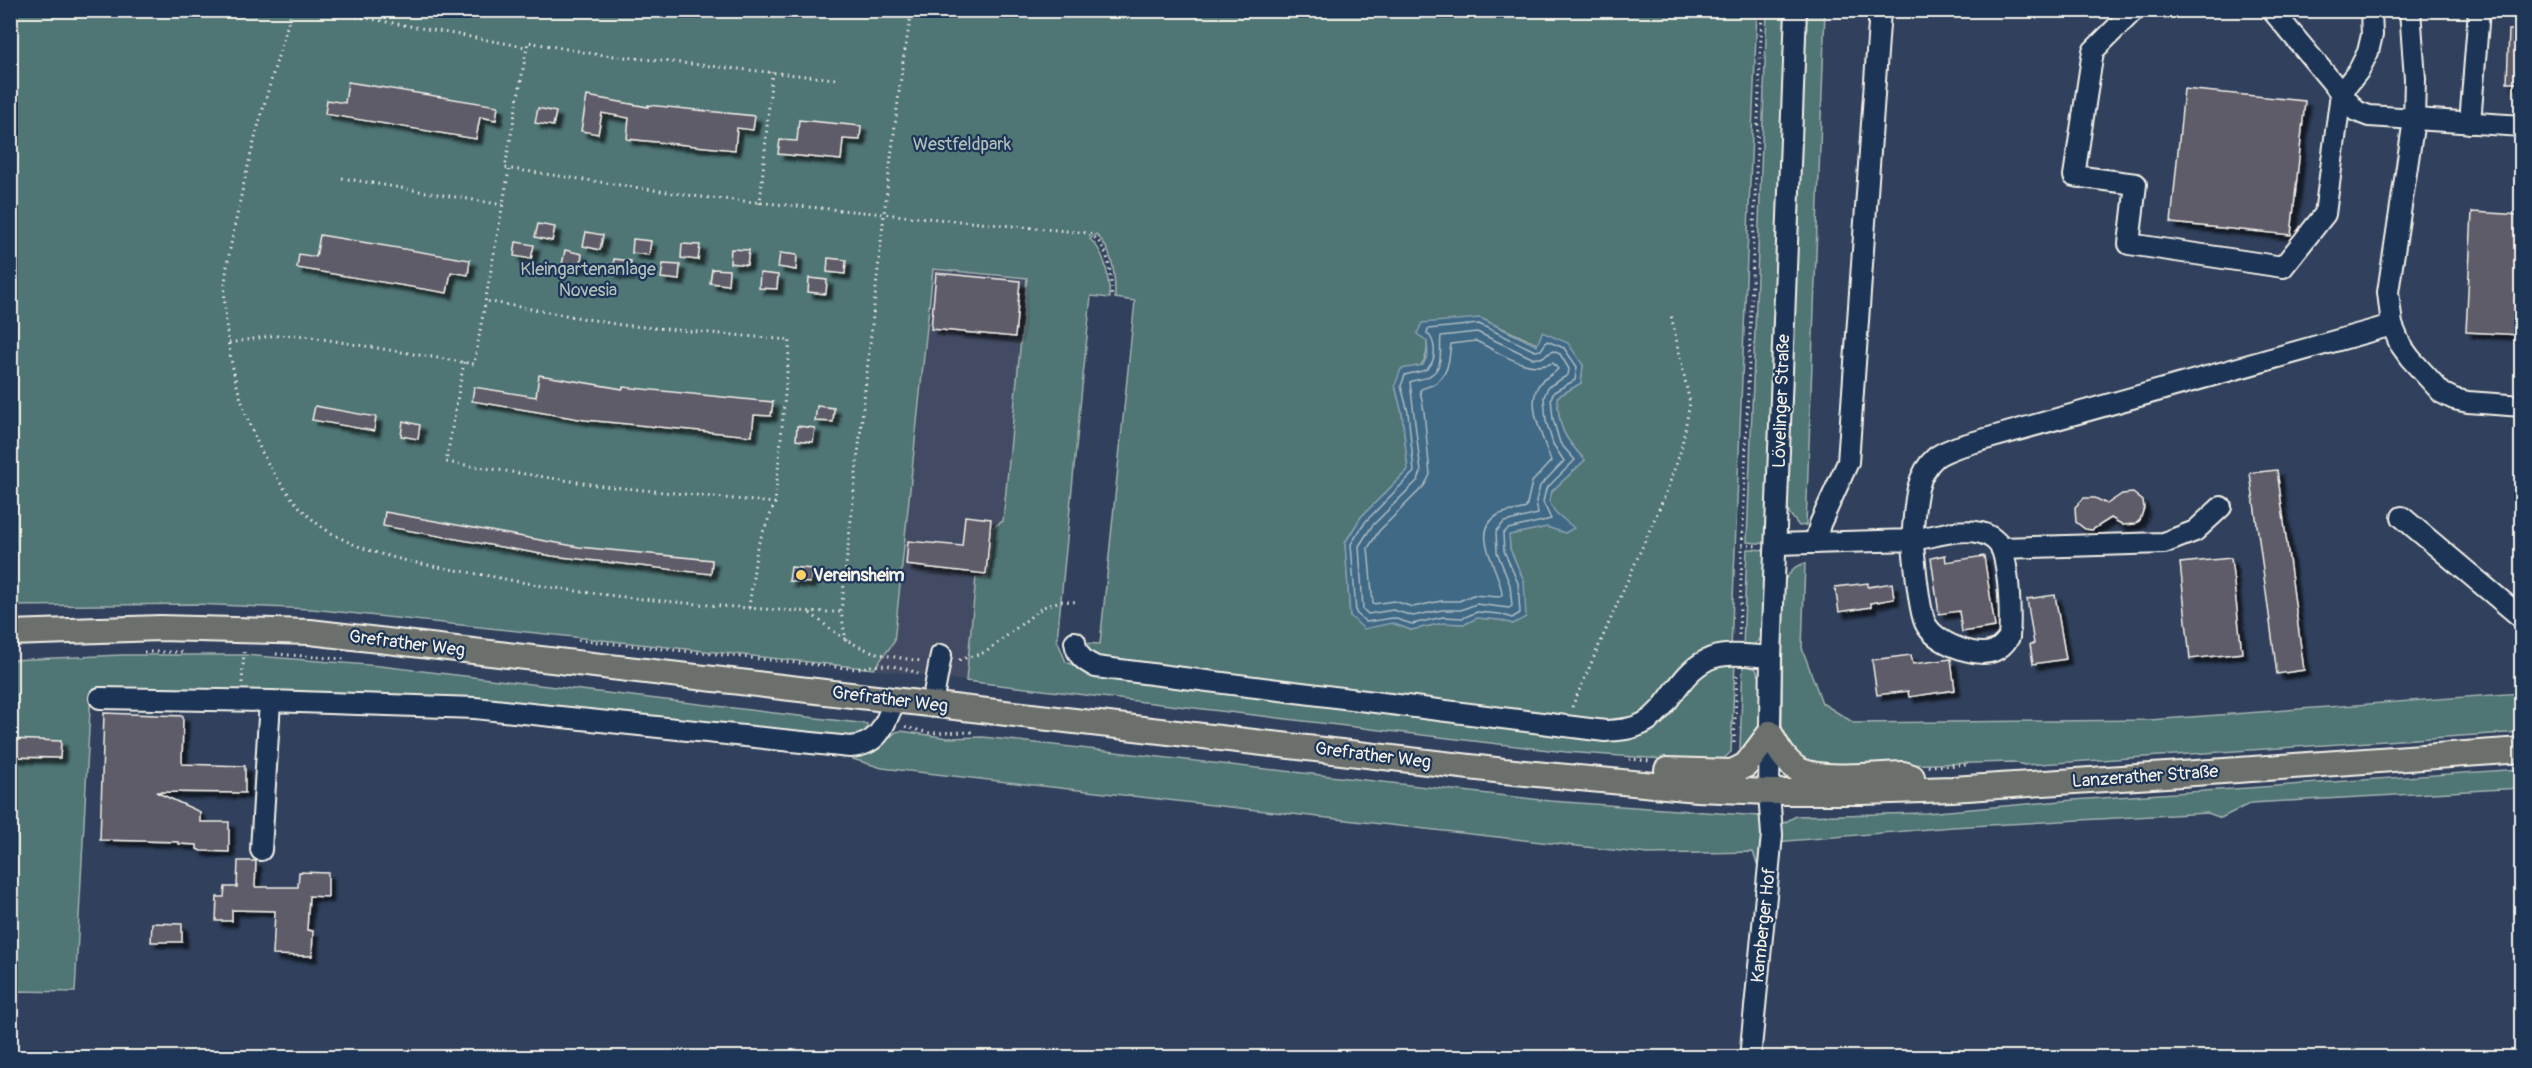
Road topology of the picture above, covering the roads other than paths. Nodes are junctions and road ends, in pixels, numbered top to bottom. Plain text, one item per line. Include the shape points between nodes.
1 (1796, 10) edge
2 (1880, 10) edge
3 (2134, 10) edge
4 (2272, 10) edge
5 (2371, 10) edge
6 (2410, 10) edge
7 (2479, 10) edge
8 (2341, 93) junction
9 (2414, 120) junction
10 (2470, 123) junction
11 (2522, 126) edge
12 (2392, 324) junction
13 (2522, 406) edge
14 (2221, 507) dead end
15 (2402, 517) dead end
16 (1912, 540) junction
17 (1815, 543) junction
18 (1776, 544) junction
19 (2001, 548) junction
20 (2522, 618) edge
21 (10, 633) edge
22 (1075, 642) dead end
23 (1771, 657) junction
24 (940, 659) road end
25 (100, 698) dead end
26 (270, 701) junction
27 (932, 704) junction
28 (891, 710) junction
29 (1763, 742) junction
30 (2522, 750) edge
31 (1504, 771) junction
32 (1952, 789) junction
33 (1769, 792) junction
34 (261, 850) dead end
35 (1750, 1058) edge

1 - 18 street, Lövelinger Straße
2 - 17 street via 1848,462
3 - 8 street via 2093,51 2074,176 2136,184 2129,243 2283,267 2325,214
4 - 8 street
5 - 8 street via 2368,52
6 - 9 street
7 - 10 street
8 - 9 street via 2356,111 2369,116
9 - 10 street
9 - 12 street via 2388,292
10 - 11 street
12 - 13 street via 2410,358 2442,393 2468,402
12 - 16 street via 1979,440 1936,456 1925,468 1917,489
14 - 19 street via 2195,531 2164,543
15 - 20 street
16 - 17 street
16 - 19 street via 1980,532 1992,537
16 - 19 street via 1924,621 1944,641 1987,654 2002,648 2009,637
17 - 18 street
18 - 23 street, Lövelinger Straße
21 - 28 main road, Grefrather Weg via 160,628 310,632
22 - 23 street via 1084,661 1096,667 1605,731 1627,730 1643,724 1683,677 1717,656
23 - 29 street, Lövelinger Straße
24 - 27 street
25 - 26 street
26 - 28 street via 499,710 850,747 870,743
26 - 34 street
27 - 28 main road, Grefrather Weg
27 - 31 main road, Grefrather Weg
29 - 31 main road via 1746,765 1731,772 1527,759
29 - 32 main road via 1800,770 1818,776 1903,774
29 - 33 street, Lövelinger Straße
30 - 32 main road, Lanzerather Straße
31 - 33 main road, Grefrather Weg
32 - 33 main road, Lanzerather Straße
33 - 35 street, Kamberger Hof via 1772,835

